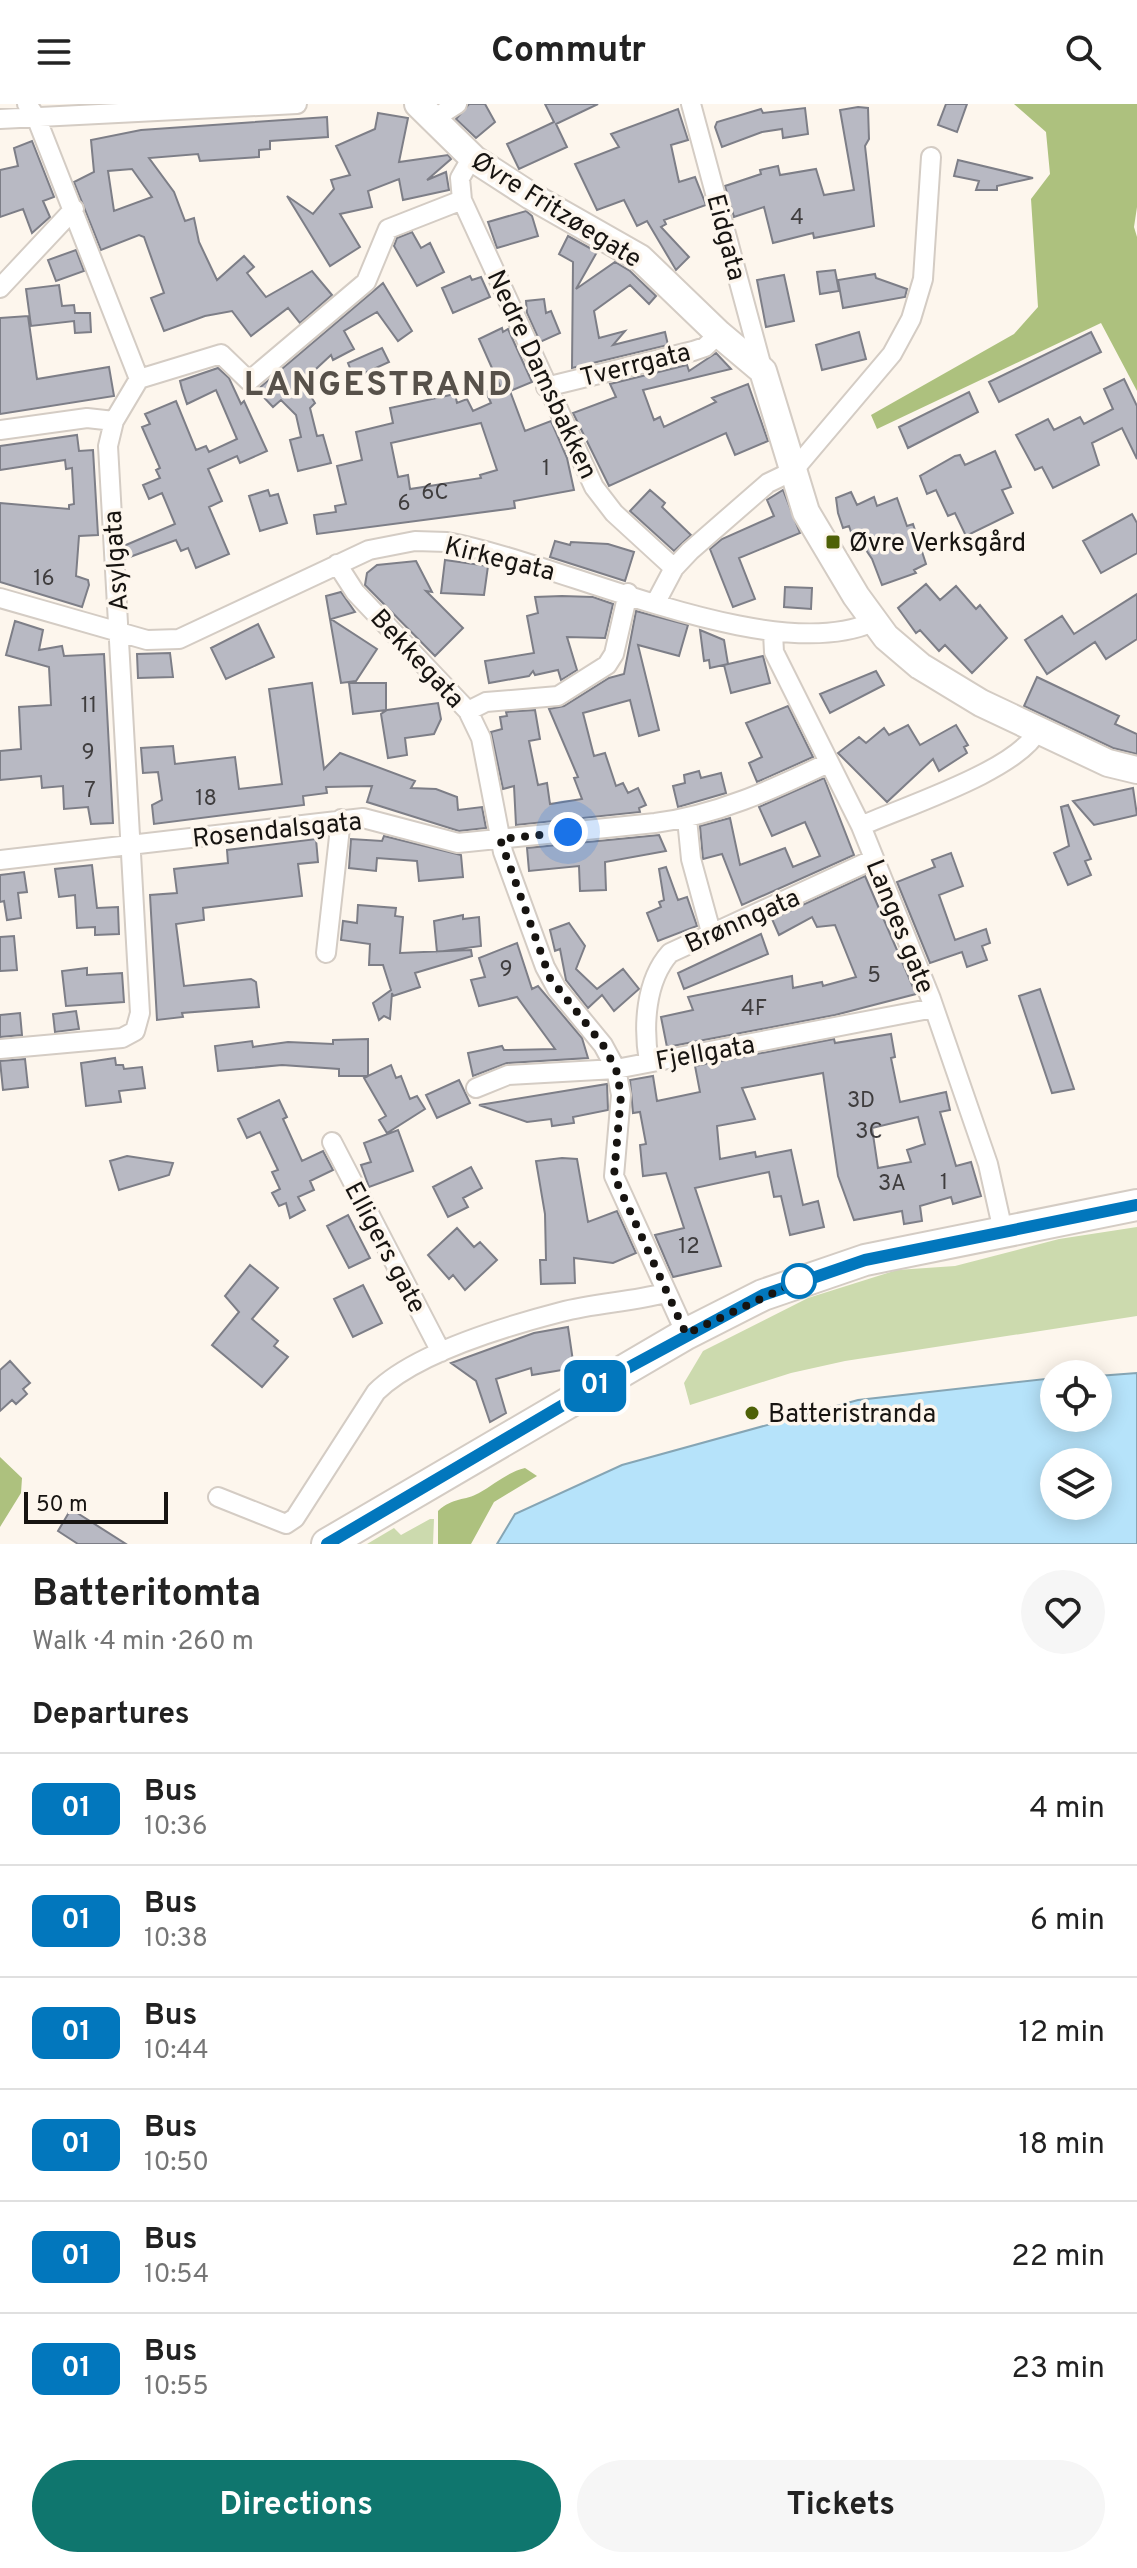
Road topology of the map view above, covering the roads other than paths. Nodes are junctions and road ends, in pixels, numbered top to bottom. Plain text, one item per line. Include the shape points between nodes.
1 (297, 104) edge
2 (457, 104) edge
3 (691, 104) edge
4 (195, 107) edge
5 (31, 111) edge
6 (425, 112) edge
7 (0, 119) edge
8 (472, 157) junction
9 (931, 157) dead end
10 (462, 200) junction
11 (74, 209) junction
12 (0, 288) edge
13 (719, 334) junction
14 (763, 371) junction
15 (139, 379) junction
16 (546, 387) junction
17 (114, 421) junction
18 (0, 430) edge
19 (793, 471) junction
20 (337, 564) junction
21 (674, 568) junction
22 (628, 593) junction
23 (0, 598) edge
24 (656, 602) junction
25 (873, 622) junction
26 (120, 633) junction
27 (773, 633) junction
28 (468, 711) junction
29 (1038, 730) junction
30 (828, 763) junction
31 (1137, 770) edge
32 (341, 819) junction
33 (687, 819) junction
34 (861, 826) junction
35 (500, 839) junction
36 (130, 846) junction
37 (874, 859) junction
38 (0, 860) edge
39 (711, 932) junction
40 (326, 953) dead end
41 (934, 1008) junction
42 (0, 1049) edge
43 (649, 1062) junction
44 (616, 1069) junction
45 (476, 1088) dead end
46 (332, 1142) dead end
47 (1137, 1205) edge
48 (1003, 1231) junction
49 (665, 1293) junction
50 (686, 1334) junction
51 (441, 1352) junction
52 (218, 1497) dead end
53 (327, 1544) edge

1 - 4 street
2 - 6 street
3 - 14 street, Eidgata
4 - 5 street
5 - 7 street
5 - 11 street
6 - 8 main road, Øvre Fritzøegate
8 - 10 street via 460,178
8 - 13 main road, Øvre Fritzøegate via 640,258
9 - 19 street via 926,256 911,319 892,354
10 - 15 street via 388,229 366,282 249,381 221,354
10 - 16 street, Nedre Damsbakken
11 - 12 street
11 - 15 street
13 - 14 main road, Øvre Fritzøegate
13 - 16 street, Tverrgata via 693,351
14 - 19 main road
15 - 17 street, Asylgata
16 - 21 street, Nedre Damsbakken via 600,497
17 - 18 street via 87,418
17 - 26 street, Asylgata via 108,446
19 - 21 street via 768,483
19 - 25 main road via 806,512
20 - 22 street, Kirkegata via 390,544 447,542
20 - 26 street, Kirkegata via 193,635 165,641
20 - 28 street, Bekkegata via 355,592
21 - 24 street
22 - 24 street, Kirkegata
22 - 28 street via 607,665 558,696 486,702
23 - 26 street, Kirkegata
24 - 27 street, Kirkegata
25 - 27 street, Kirkegata via 839,634
25 - 29 main road via 943,682
26 - 36 street, Asylgata
27 - 30 street, Langes gate via 774,652
28 - 35 street, Bekkegata via 481,738
29 - 31 main road via 1108,763
29 - 34 street via 1023,750 988,771
30 - 33 street, Rosendalsgata via 755,799
30 - 34 street, Langes gate
32 - 35 street, Rosendalsgata via 391,823 449,842
32 - 36 street, Rosendalsgata
32 - 40 street
33 - 35 street, Rosendalsgata
33 - 39 street via 691,859
34 - 37 street, Langes gate
35 - 44 street, Bekkegata via 550,978
36 - 38 street, Rosendalsgata
36 - 42 street, Asylgata via 140,1013 135,1031 122,1038
37 - 39 street, Brønngata
37 - 41 street, Langes gate
39 - 43 street, Brønngata via 665,959 646,1013
41 - 43 street, Fjellgata
41 - 48 street, Langes gate via 988,1164
43 - 44 street, Fjellgata
44 - 45 street, Fjellgata via 508,1075
44 - 49 street, Bekkegata via 621,1095 614,1176
46 - 51 street, Elligers gate
47 - 48 main road
48 - 50 main road via 835,1269 763,1295
49 - 50 street, Bekkegata
49 - 51 street via 562,1311
50 - 53 main road
51 - 52 street via 394,1374 376,1392 295,1518 286,1524

